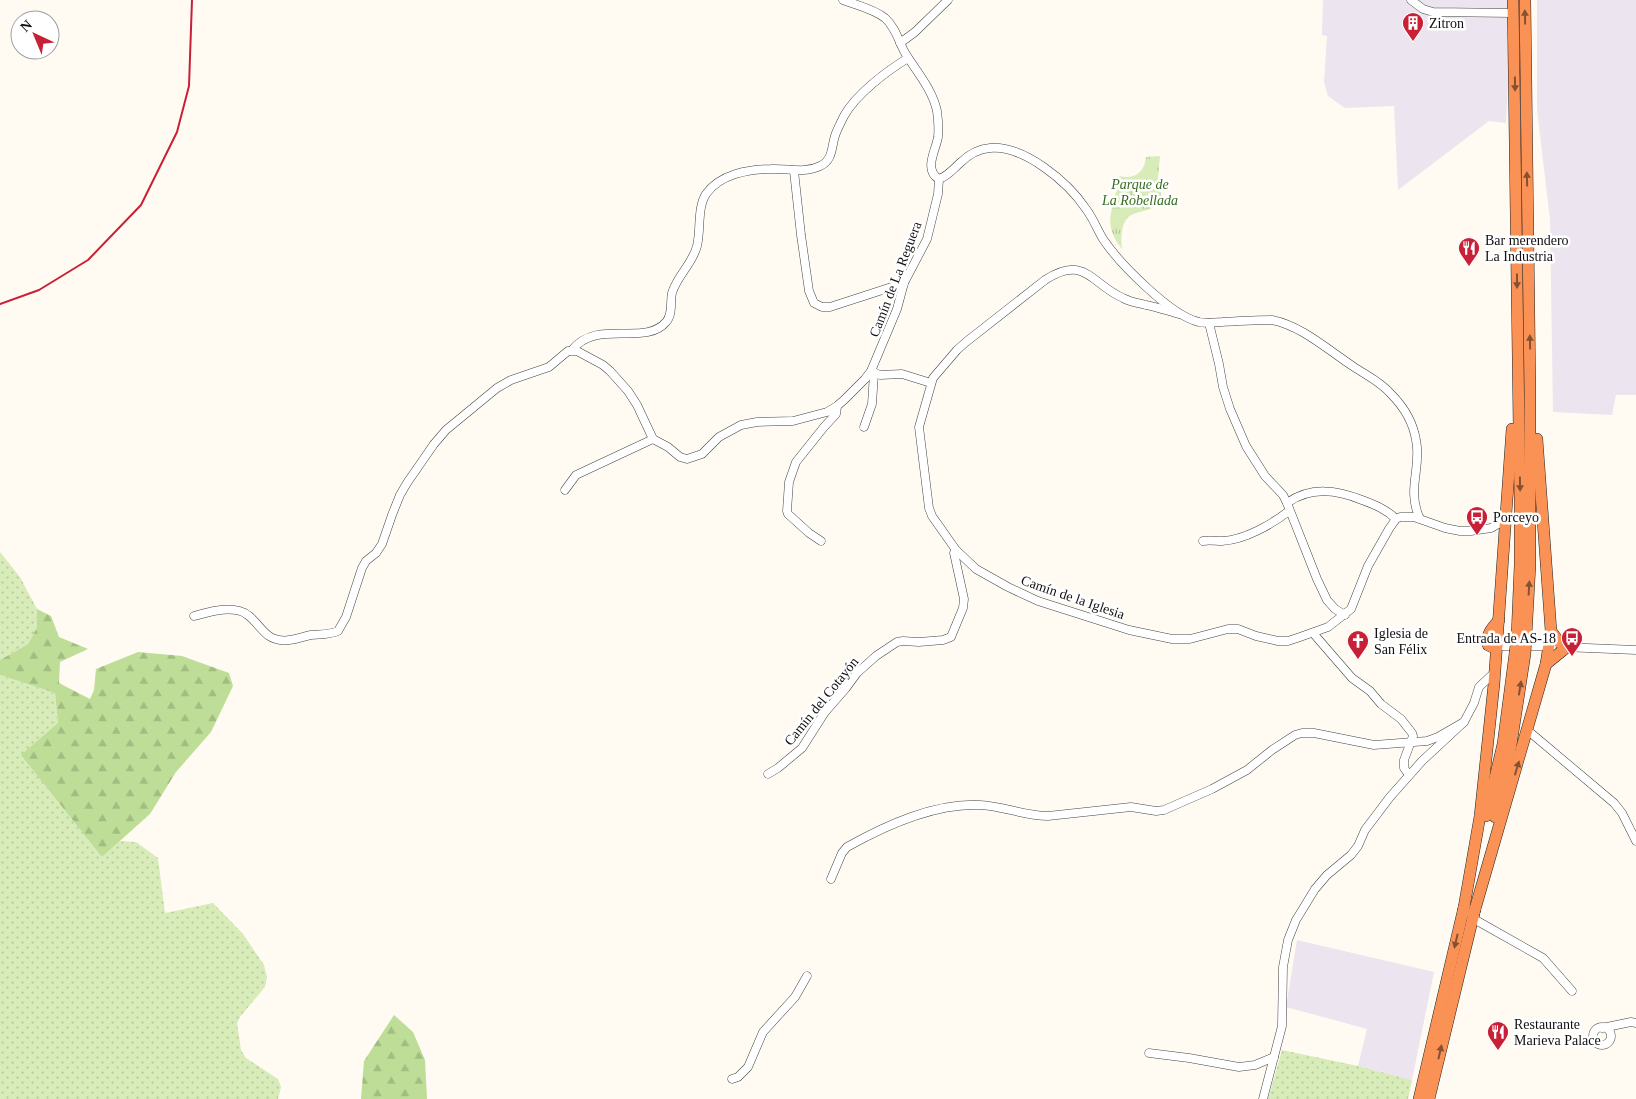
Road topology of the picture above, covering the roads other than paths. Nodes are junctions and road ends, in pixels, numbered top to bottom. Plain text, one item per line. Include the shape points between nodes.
1 (843, 0) edge
2 (948, 0) edge
3 (1412, 0) edge
4 (1513, 0) edge
5 (1525, 0) edge
6 (1513, 13) junction
7 (900, 43) junction
8 (908, 58) junction
9 (794, 171) junction
10 (939, 179) junction
11 (904, 283) junction
12 (1179, 314) junction
13 (1209, 323) junction
14 (572, 350) junction
15 (872, 372) junction
16 (931, 383) junction
17 (1518, 383) junction
18 (1530, 390) junction
19 (837, 406) junction
20 (864, 427) dead end
21 (653, 439) junction
22 (565, 490) dead end
23 (1288, 507) junction
24 (1396, 519) junction
25 (1420, 519) junction
26 (1483, 530) junction
27 (1504, 530) junction
28 (1203, 540) dead end
29 (821, 541) dead end
30 (956, 550) junction
31 (1345, 615) junction
32 (194, 616) dead end
33 (1551, 631) junction
34 (1313, 633) junction
35 (1521, 636) junction
36 (1497, 646) junction
37 (1546, 646) junction
38 (1567, 647) junction
39 (1636, 650) edge
40 (1546, 664) junction
41 (1495, 672) junction
42 (1494, 684) junction
43 (1474, 703) junction
44 (1464, 722) junction
45 (1527, 733) junction
46 (1411, 742) junction
47 (768, 774) dead end
48 (1410, 775) junction
49 (1636, 841) edge
50 (830, 879) dead end
51 (1469, 916) junction
52 (807, 976) dead end
53 (1572, 991) dead end
54 (1636, 1023) edge
55 (1617, 1025) junction
56 (1602, 1028) junction
57 (1610, 1039) junction
58 (1149, 1053) dead end
59 (1274, 1057) junction
60 (732, 1078) dead end
61 (1263, 1099) edge
62 (1419, 1099) edge
63 (1429, 1099) edge

1 - 7 street via 884,17 892,25
2 - 7 street
3 - 6 street via 1422,9 1432,12
4 - 6 highway
18 -> 5 highway
6 -> 17 highway
7 - 8 street
8 - 9 street via 896,65 845,114 826,162 819,167
8 - 10 street via 928,89 936,110 938,137 931,165
9 - 11 street via 809,291 814,303 830,307
9 - 14 street via 748,171 726,177 712,188 703,202 697,247 674,288 666,322 656,330 588,337
10 - 11 street, Camín de La Reguera via 927,239
10 - 12 street via 968,156 988,148 1014,151 1036,162 1072,191 1118,258 1162,302
11 - 15 street, Camín de La Reguera
12 - 13 street
12 - 16 street, Camín de la Iglesia via 1124,299 1080,270 1063,270 1045,280 966,342
13 - 23 street via 1222,387 1230,409 1246,446
13 - 25 street via 1272,320 1291,325 1390,392 1404,410 1416,440 1413,493
14 - 21 street via 603,365 624,385
14 - 32 street via 549,367 497,388 458,419 434,444 400,495 382,544 362,568 338,631 278,640 239,610
15 - 16 street via 902,374
15 - 19 street, Camín de La Reguera
15 - 20 street via 872,404
16 - 30 street, Camín de la Iglesia via 919,427 929,508
17 - 27 highway
17 -> 35 highway
18 - 33 highway via 1535,416
35 -> 18 highway via 1530,565
19 - 21 street, Camín de La Reguera via 804,419 741,425 719,437 702,454 687,459
19 - 29 street via 836,414 796,462 789,482 788,514
21 - 22 street via 576,475
23 - 24 street via 1304,494 1336,491 1385,509
23 - 28 street via 1259,530 1236,539
23 - 31 street via 1327,600
24 - 25 street via 1407,516
24 - 31 street, Camín de la Iglesia via 1368,566 1354,604
25 - 26 street via 1460,531
26 - 27 street
26 - 27 street via 1500,536
27 - 36 highway via 1499,620 1487,638 1488,645
30 - 34 street, Camín de la Iglesia via 976,568 1038,601 1129,630 1190,639 1238,629 1278,641
30 - 47 street, Camín del Cotayón via 957,573 964,599 951,637 897,642 876,656 857,673 825,712 802,748
31 - 34 street, Camín de la Iglesia
33 - 37 highway
33 - 38 highway
34 - 46 street via 1352,678 1401,719 1412,733
35 - 51 highway, bridge via 1511,745
36 - 37 street
36 - 41 highway
37 - 38 street
37 - 40 highway
38 - 39 street
38 - 40 highway
40 - 45 highway
41 - 42 highway
41 - 43 street via 1479,687
42 - 43 street via 1483,690
42 - 51 highway
43 - 44 street
44 - 46 street via 1438,737
44 - 48 street
45 - 49 street via 1614,803
51 -> 45 highway
46 - 48 street via 1404,760 1404,768
46 - 50 street via 1374,745 1302,733 1272,750 1247,770 1164,810 1131,807 1048,816 980,805 936,810 891,825 847,847
48 - 59 street via 1376,813 1351,855 1315,889 1296,920 1283,967 1282,1026
51 - 53 street via 1543,958
51 -> 62 highway
63 -> 51 highway
52 - 60 street via 795,997 763,1032 748,1067 738,1077
54 - 55 street
55 - 56 street
55 - 57 street
56 - 57 street via 1608,1031
56 - 57 street via 1594,1032 1594,1040 1604,1045
58 - 59 street via 1239,1067
59 - 61 street

